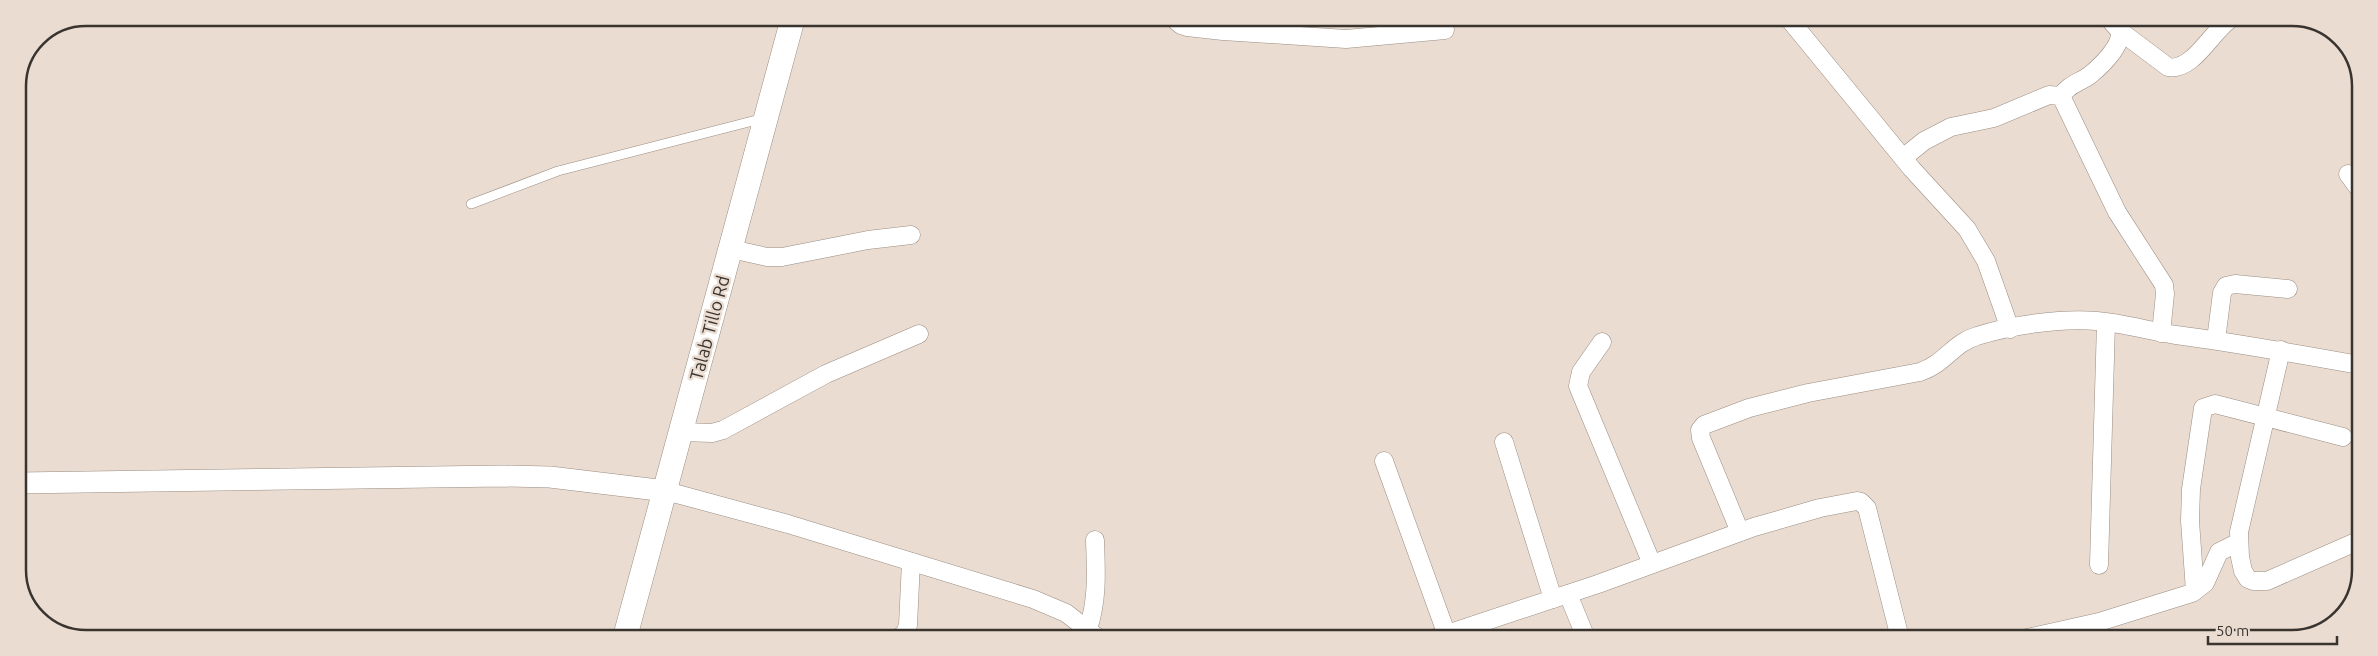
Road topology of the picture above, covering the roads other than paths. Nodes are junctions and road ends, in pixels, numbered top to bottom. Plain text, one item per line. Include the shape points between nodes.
1 (791, 26) edge
2 (1184, 26) edge
3 (1795, 26) edge
4 (2115, 26) edge
5 (2116, 26) edge
6 (2223, 26) edge
7 (1445, 30) dead end
8 (2061, 96) junction
9 (766, 117) junction
10 (1903, 158) junction
11 (2348, 174) dead end
12 (2352, 179) edge
13 (471, 204) dead end
14 (911, 234) dead end
15 (731, 250) junction
16 (2288, 289) dead end
17 (2106, 322) junction
18 (2010, 329) junction
19 (2161, 333) junction
20 (919, 334) dead end
21 (2216, 340) junction
22 (1602, 342) dead end
23 (2281, 350) junction
24 (2352, 364) edge
25 (2266, 417) junction
26 (682, 432) junction
27 (2343, 437) dead end
28 (1504, 442) dead end
29 (1384, 461) dead end
30 (26, 483) edge
31 (666, 491) junction
32 (1740, 532) junction
33 (1095, 540) dead end
34 (2239, 542) junction
35 (2352, 544) edge
36 (911, 562) junction
37 (1652, 564) junction
38 (2099, 564) dead end
39 (2196, 591) junction
40 (1560, 596) junction
41 (1092, 625) edge
42 (627, 630) edge
43 (906, 630) edge
44 (1442, 630) edge
45 (1461, 630) edge
46 (1581, 630) edge
47 (1898, 630) edge
48 (2063, 630) edge

1 - 9 main road, Talab Tillo Rd
2 - 7 street via 1346,39
3 - 10 street
4 - 8 street via 2118,44 2097,68 2069,86
5 - 6 street via 2168,67 2176,68 2190,60
8 - 10 street via 2049,95 1994,118 1951,126 1932,135
8 - 19 street via 2117,212 2164,285
9 - 13 lane via 558,171
9 - 15 main road, Talab Tillo Rd
10 - 18 street via 1977,244
11 - 12 street
14 - 15 street via 782,257
15 - 26 main road, Talab Tillo Rd
16 - 21 street via 2226,286 2222,293
17 - 18 street via 2064,322
17 - 19 street
17 - 38 street
18 - 32 street via 1968,339 1944,360 1920,372 1808,393 1740,410 1704,425 1700,430 1701,438
19 - 21 street
20 - 26 street via 826,374 722,430
21 - 23 street
22 - 37 street via 1579,376 1579,391
23 - 24 street
23 - 25 street
25 - 27 street
25 - 34 street via 2242,512
25 - 39 street via 2215,404 2203,408 2191,488 2191,551
26 - 31 main road, Talab Tillo Rd
28 - 40 street
29 - 44 street
30 - 31 street via 487,476 550,477
31 - 36 street
31 - 42 main road, Talab Tillo Rd
32 - 37 street
32 - 47 street via 1820,508 1861,502 1867,508
33 - 41 street via 1097,586
34 - 35 street via 2243,571 2248,578 2259,582 2278,577
34 - 39 street via 2219,552 2205,583
36 - 41 street via 1042,603
36 - 43 street
37 - 40 street
39 - 48 street via 2108,620
40 - 45 street
40 - 46 street

